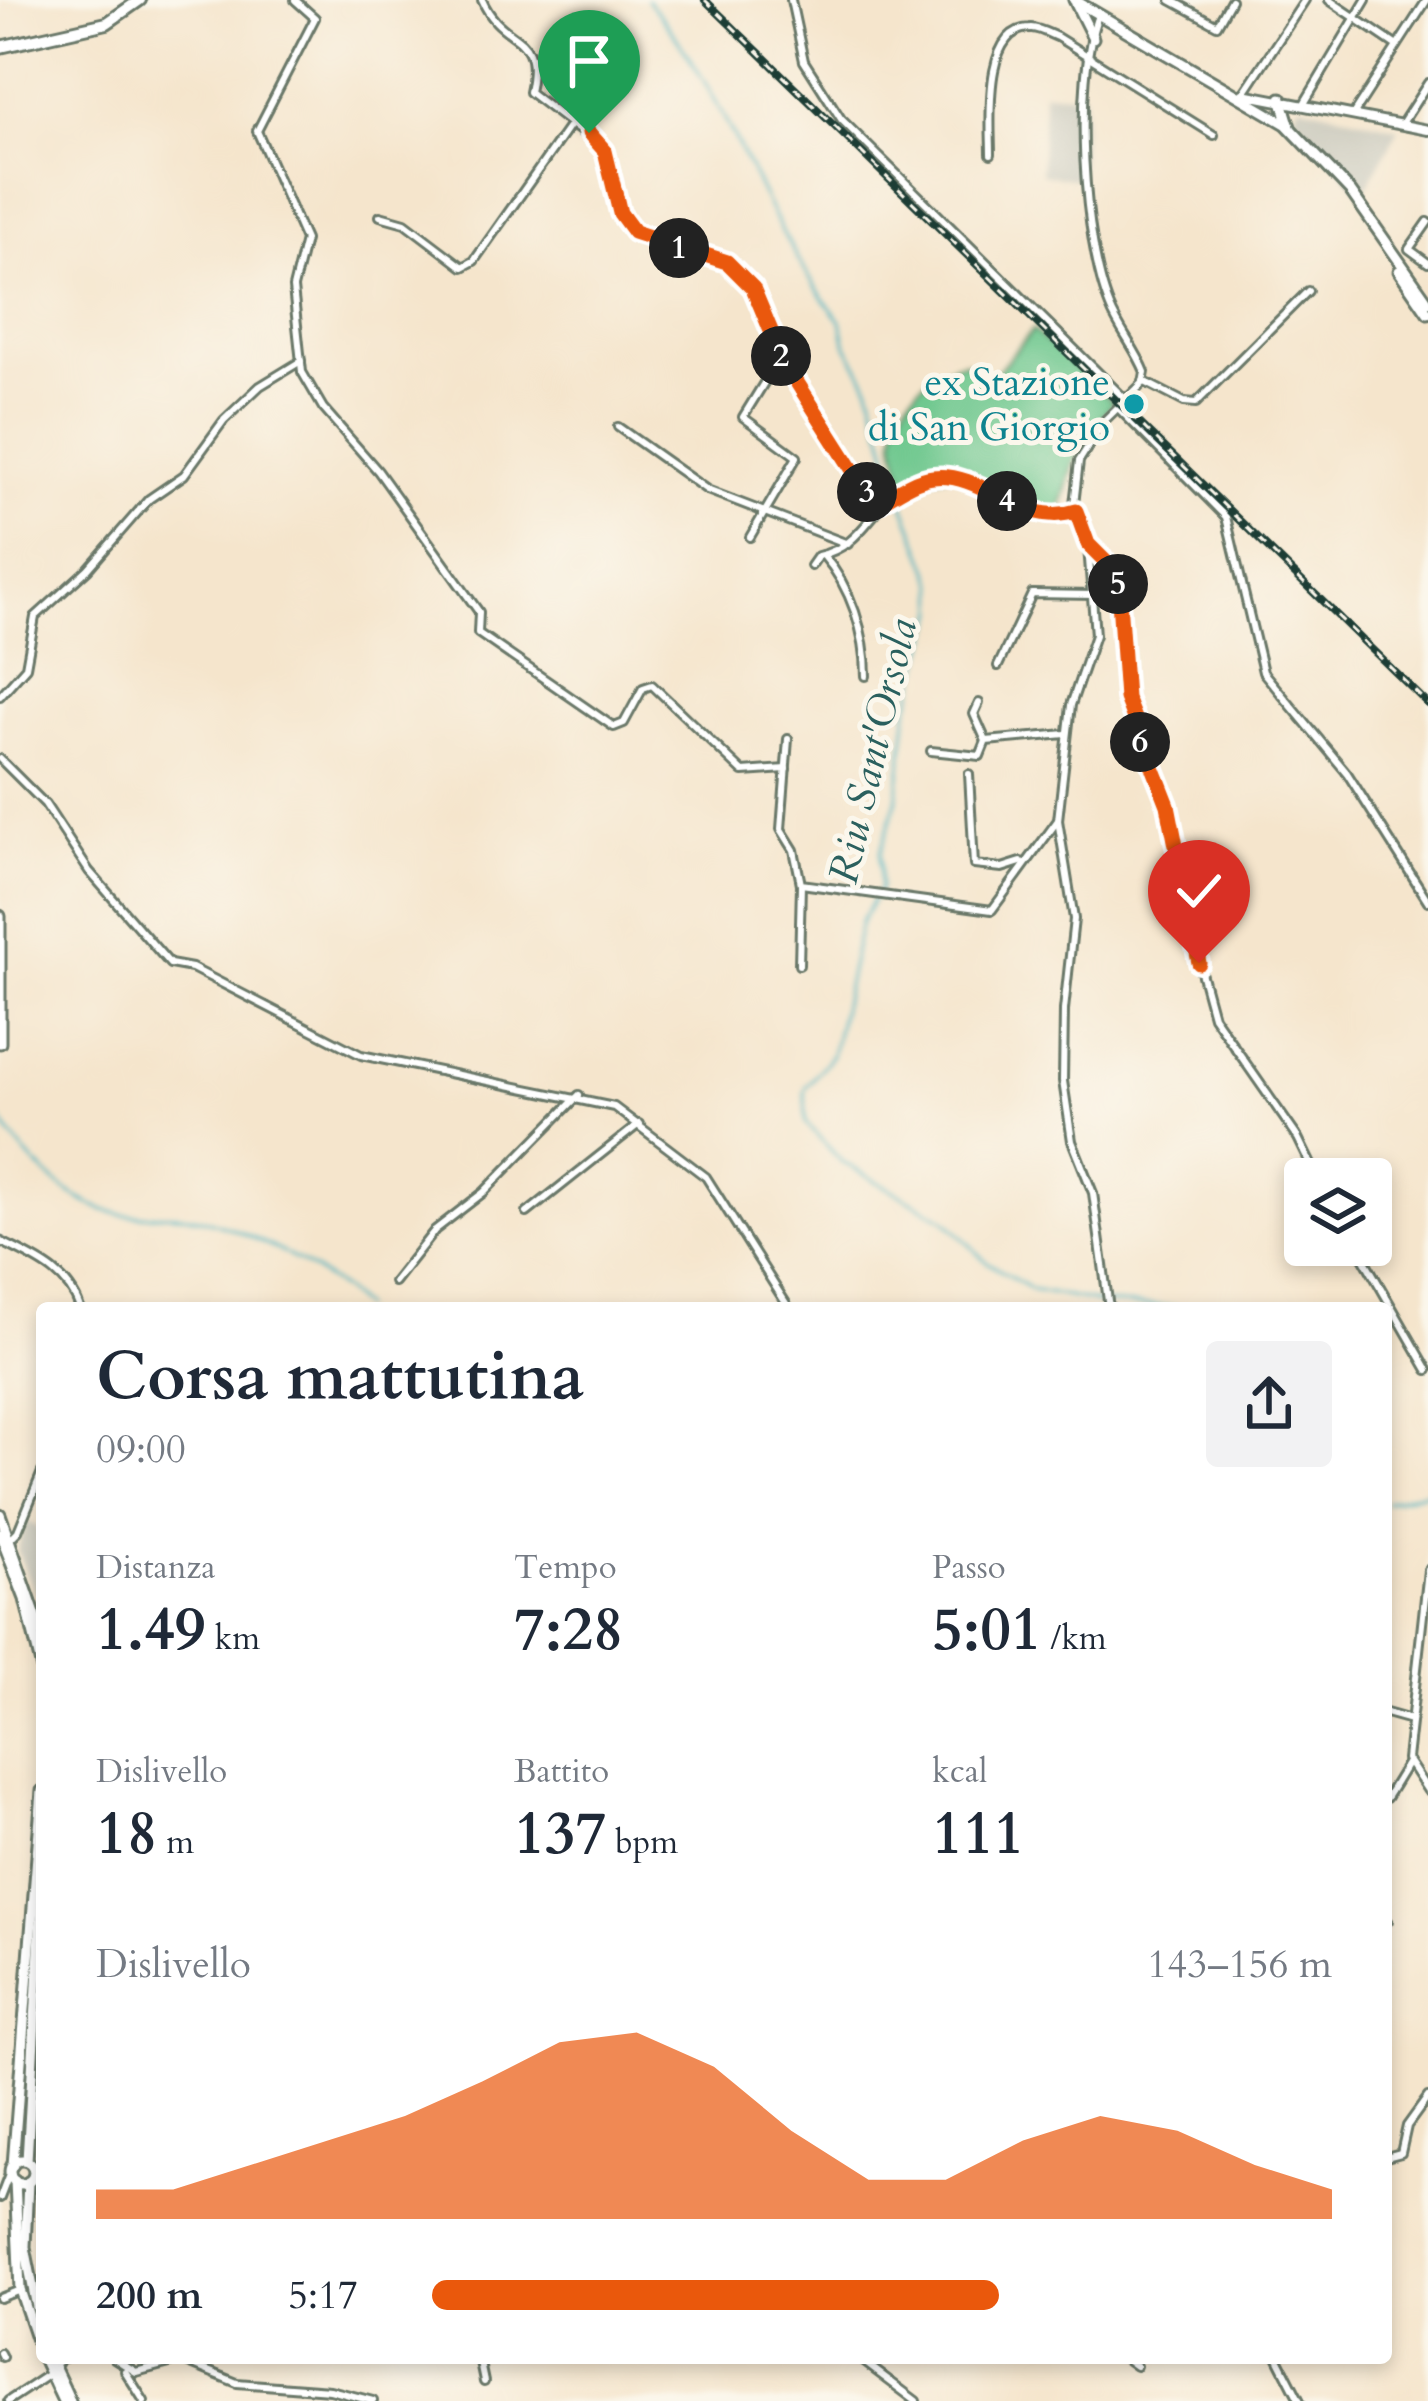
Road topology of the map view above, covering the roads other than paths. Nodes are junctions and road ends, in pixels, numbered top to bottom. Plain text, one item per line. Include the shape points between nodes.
1 (140, 0) edge
2 (295, 0) edge
3 (482, 0) edge
4 (791, 0) edge
5 (1076, 0) edge
6 (1171, 0) edge
7 (1231, 0) edge
8 (1305, 0) edge
9 (1329, 0) edge
10 (1366, 0) edge
11 (1427, 0) edge
12 (1099, 14) junction
13 (1354, 17) junction
14 (1119, 26) junction
15 (1093, 35) junction
16 (1397, 46) junction
17 (0, 47) edge
18 (1090, 58) junction
19 (1428, 82) edge
20 (1243, 94) junction
21 (1281, 101) junction
22 (1305, 103) junction
23 (1271, 113) junction
24 (1354, 113) junction
25 (572, 122) junction
26 (1401, 124) junction
27 (1290, 127) junction
28 (1428, 130) edge
29 (1214, 135) dead end
30 (991, 154) dead end
31 (1336, 177) junction
32 (380, 216) dead end
33 (1428, 222) edge
34 (1428, 263) edge
35 (1308, 291) dead end
36 (1428, 302) edge
37 (1428, 313) edge
38 (301, 362) junction
39 (767, 379) dead end
40 (1143, 380) junction
41 (1126, 400) junction
42 (1118, 408) junction
43 (618, 428) dead end
44 (877, 505) junction
45 (766, 510) junction
46 (1076, 511) junction
47 (751, 537) dead end
48 (850, 544) junction
49 (1088, 544) junction
50 (824, 555) junction
51 (811, 566) dead end
52 (1095, 595) junction
53 (998, 666) dead end
54 (866, 676) dead end
55 (0, 696) edge
56 (979, 703) dead end
57 (1066, 734) junction
58 (788, 739) dead end
59 (986, 741) junction
60 (932, 751) dead end
61 (0, 759) edge
62 (786, 769) junction
63 (969, 774) dead end
64 (1058, 820) junction
65 (1026, 860) junction
66 (801, 884) junction
67 (1428, 901) edge
68 (0, 916) edge
69 (800, 965) dead end
70 (0, 1043) edge
71 (579, 1095) junction
72 (639, 1124) junction
73 (1308, 1158) edge
74 (527, 1213) dead end
75 (0, 1241) edge
76 (1368, 1266) edge
77 (394, 1282) dead end
78 (78, 1302) edge
79 (785, 1302) edge
80 (1109, 1302) edge
81 (1389, 1302) edge
82 (1392, 1308) edge
83 (1428, 1370) edge
84 (36, 1487) edge
85 (0, 1514) edge
86 (5, 1537) edge
87 (1428, 1570) edge
88 (36, 1618) edge
89 (36, 1644) edge
90 (1392, 1715) edge
91 (1411, 1720) junction
92 (1408, 1762) junction
93 (1392, 1788) edge
94 (1428, 1791) edge
95 (36, 1870) edge
96 (1428, 2097) edge
97 (36, 2102) edge
98 (1392, 2155) edge
99 (34, 2170) edge
100 (13, 2172) junction
101 (0, 2198) edge
102 (20, 2290) junction
103 (0, 2298) edge
104 (36, 2302) edge
105 (36, 2331) edge
106 (46, 2364) edge
107 (49, 2364) edge
108 (120, 2364) edge
109 (182, 2364) edge
110 (197, 2364) edge
111 (480, 2364) edge
112 (867, 2364) edge
113 (1134, 2364) edge
114 (1281, 2364) edge
115 (1136, 2366) dead end
116 (124, 2368) junction
117 (484, 2382) dead end
118 (8, 2401) edge
119 (67, 2401) edge
120 (144, 2401) edge
121 (373, 2401) edge
122 (916, 2401) edge
123 (1300, 2401) edge

1 - 17 main road via 107,22
2 - 38 street via 315,18 256,130 305,240 293,288
3 - 25 street via 535,62 530,92
4 - 41 street via 804,61 841,119
5 - 12 main road
5 - 15 main road
6 - 7 street via 1217,25
8 - 20 street
9 - 13 street
10 - 13 street
11 - 16 street
12 - 14 main road
12 - 15 street
13 - 16 street
13 - 22 street
14 - 15 main road
14 - 20 main road
15 - 18 street
16 - 24 street
18 - 29 street
18 - 30 street via 1030,28 1012,34 991,86
18 - 40 street via 1087,198 1105,293
19 - 26 street
20 - 21 street
20 - 23 main road
21 - 22 street
21 - 23 street
21 - 27 main road
22 - 24 street
23 - 27 main road
24 - 26 street
25 - 32 street via 463,267 405,223
25 - 44 street via 605,151 620,213 634,232 727,262 753,288 784,362
26 - 28 street
27 - 31 main road
31 - 36 main road
31 - 37 main road
33 - 34 street via 1409,250
35 - 40 street via 1196,403
38 - 55 street via 234,411 184,475 149,499 35,617 26,667
38 - 62 street via 323,408 479,611 478,633 614,727 652,685 743,772
39 - 45 street via 743,417 797,457
40 - 41 street
41 - 42 street
42 - 46 street via 1078,461
42 - 67 street via 1226,517 1263,672 1347,773
43 - 45 street via 707,490
44 - 46 street via 927,477 948,476 1037,513
44 - 48 street
45 - 47 street
45 - 48 street
46 - 49 street
48 - 50 street
49 - 52 street
49 - 73 street via 1117,573 1126,698 1168,805 1213,1016
50 - 51 street
50 - 54 street via 864,638
52 - 53 street via 1032,594
52 - 57 street via 1095,635
56 - 59 street via 974,714
57 - 59 street
57 - 64 street
58 - 62 street
59 - 60 street via 980,756
61 - 71 street via 170,964 193,968 361,1054
62 - 66 street via 781,829
63 - 65 street via 974,866
64 - 65 street
64 - 80 street via 1074,919 1064,1081 1072,1141 1093,1193
65 - 66 street via 992,910
66 - 69 street
68 - 70 main road
71 - 72 street
71 - 77 street via 435,1230
72 - 74 street
72 - 79 street via 706,1177
75 - 78 street via 51,1268
76 - 81 street
82 - 83 street
84 - 86 street via 19,1531
85 - 86 main road
86 - 88 main road
86 - 89 main road
87 - 91 street
90 - 91 street
91 - 92 street
92 - 93 street
92 - 94 street
95 - 100 main road
96 - 98 street via 1407,2126 1401,2153
97 - 99 main road
99 - 100 main road
99 - 100 main road
99 - 104 main road via 25,2247
100 - 101 street
100 - 102 main road
102 - 103 street
102 - 105 main road
106 - 118 street
107 - 119 main road
108 - 116 street
109 - 116 street
110 - 121 street via 237,2383
111 - 117 street
112 - 122 street
113 - 115 street
114 - 123 street
116 - 120 street

